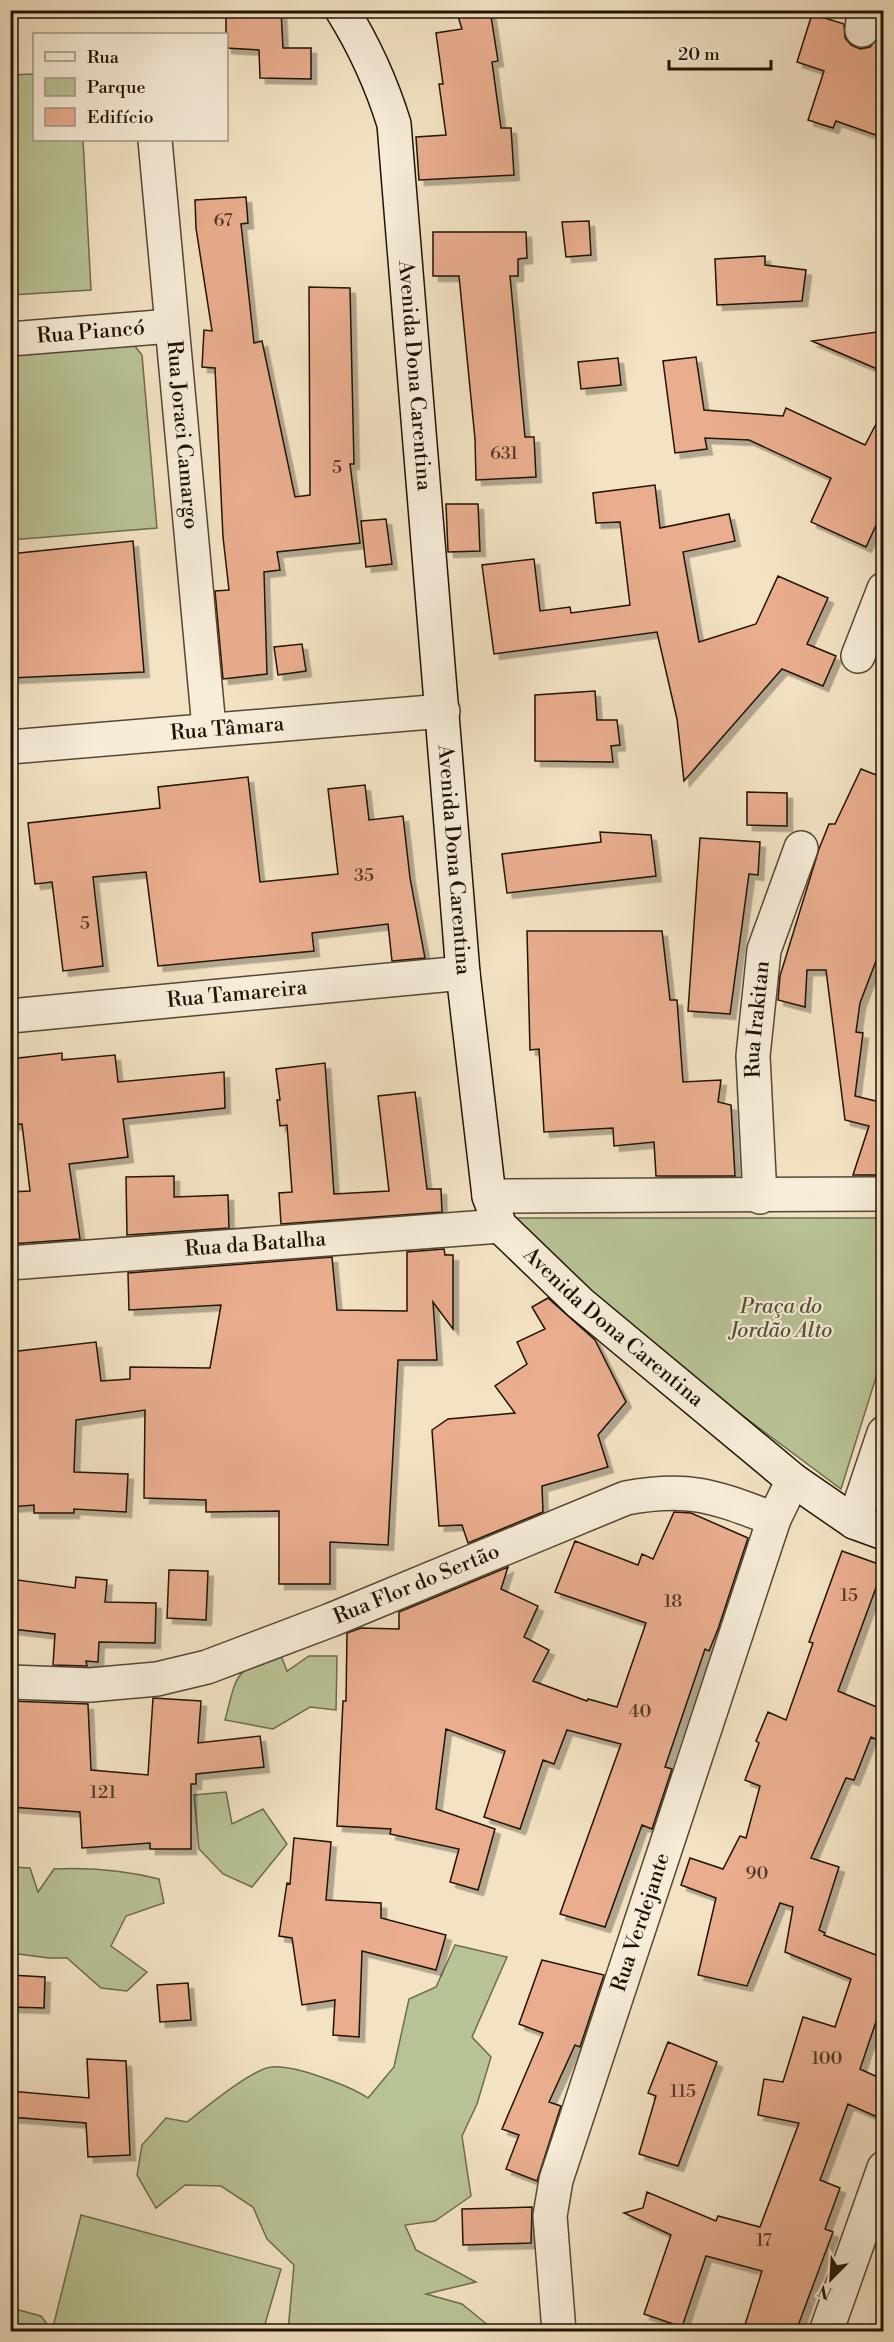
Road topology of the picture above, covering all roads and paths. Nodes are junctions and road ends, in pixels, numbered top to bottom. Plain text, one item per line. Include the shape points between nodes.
1 (342, 10) edge
2 (155, 141) edge
3 (171, 326) junction
4 (10, 339) edge
5 (884, 588) edge
6 (858, 656) dead end
7 (443, 711) junction
8 (209, 728) junction
9 (10, 747) edge
10 (801, 848) dead end
11 (463, 973) junction
12 (10, 1016) edge
13 (884, 1194) edge
14 (489, 1196) junction
15 (760, 1197) junction
16 (500, 1226) junction
17 (10, 1263) edge
18 (884, 1433) edge
19 (793, 1480) junction
20 (774, 1519) junction
21 (869, 1527) edge
22 (10, 1682) edge
23 (884, 2168) edge
24 (559, 2331) edge
25 (826, 2331) edge

1 - 7 street, Avenida Dona Carentina via 380,80 394,123
2 - 3 street, Rua Joraci Camargo
3 - 4 street, Rua Piancó
3 - 8 street, Rua Joraci Camargo
5 - 6 street
7 - 8 street, Rua Tâmara
7 - 11 street, Avenida Dona Carentina
8 - 9 street, Rua Tâmara
10 - 15 street, Rua Irakitan via 764,950 753,1056
11 - 12 street, Rua Tamareira
11 - 14 street, Avenida Dona Carentina
13 - 15 street
14 - 15 street
14 - 16 street, Avenida Dona Carentina
16 - 17 street, Rua da Batalha
16 - 19 street, Avenida Dona Carentina via 580,1303
18 - 21 street
19 - 20 street
19 - 21 street, Avenida Dona Carentina
20 - 22 street, Rua Flor do Sertão via 716,1498 685,1492 626,1498 207,1667 157,1679 90,1685
20 - 24 street, Rua Verdejante via 556,2180 550,2216
23 - 25 street

